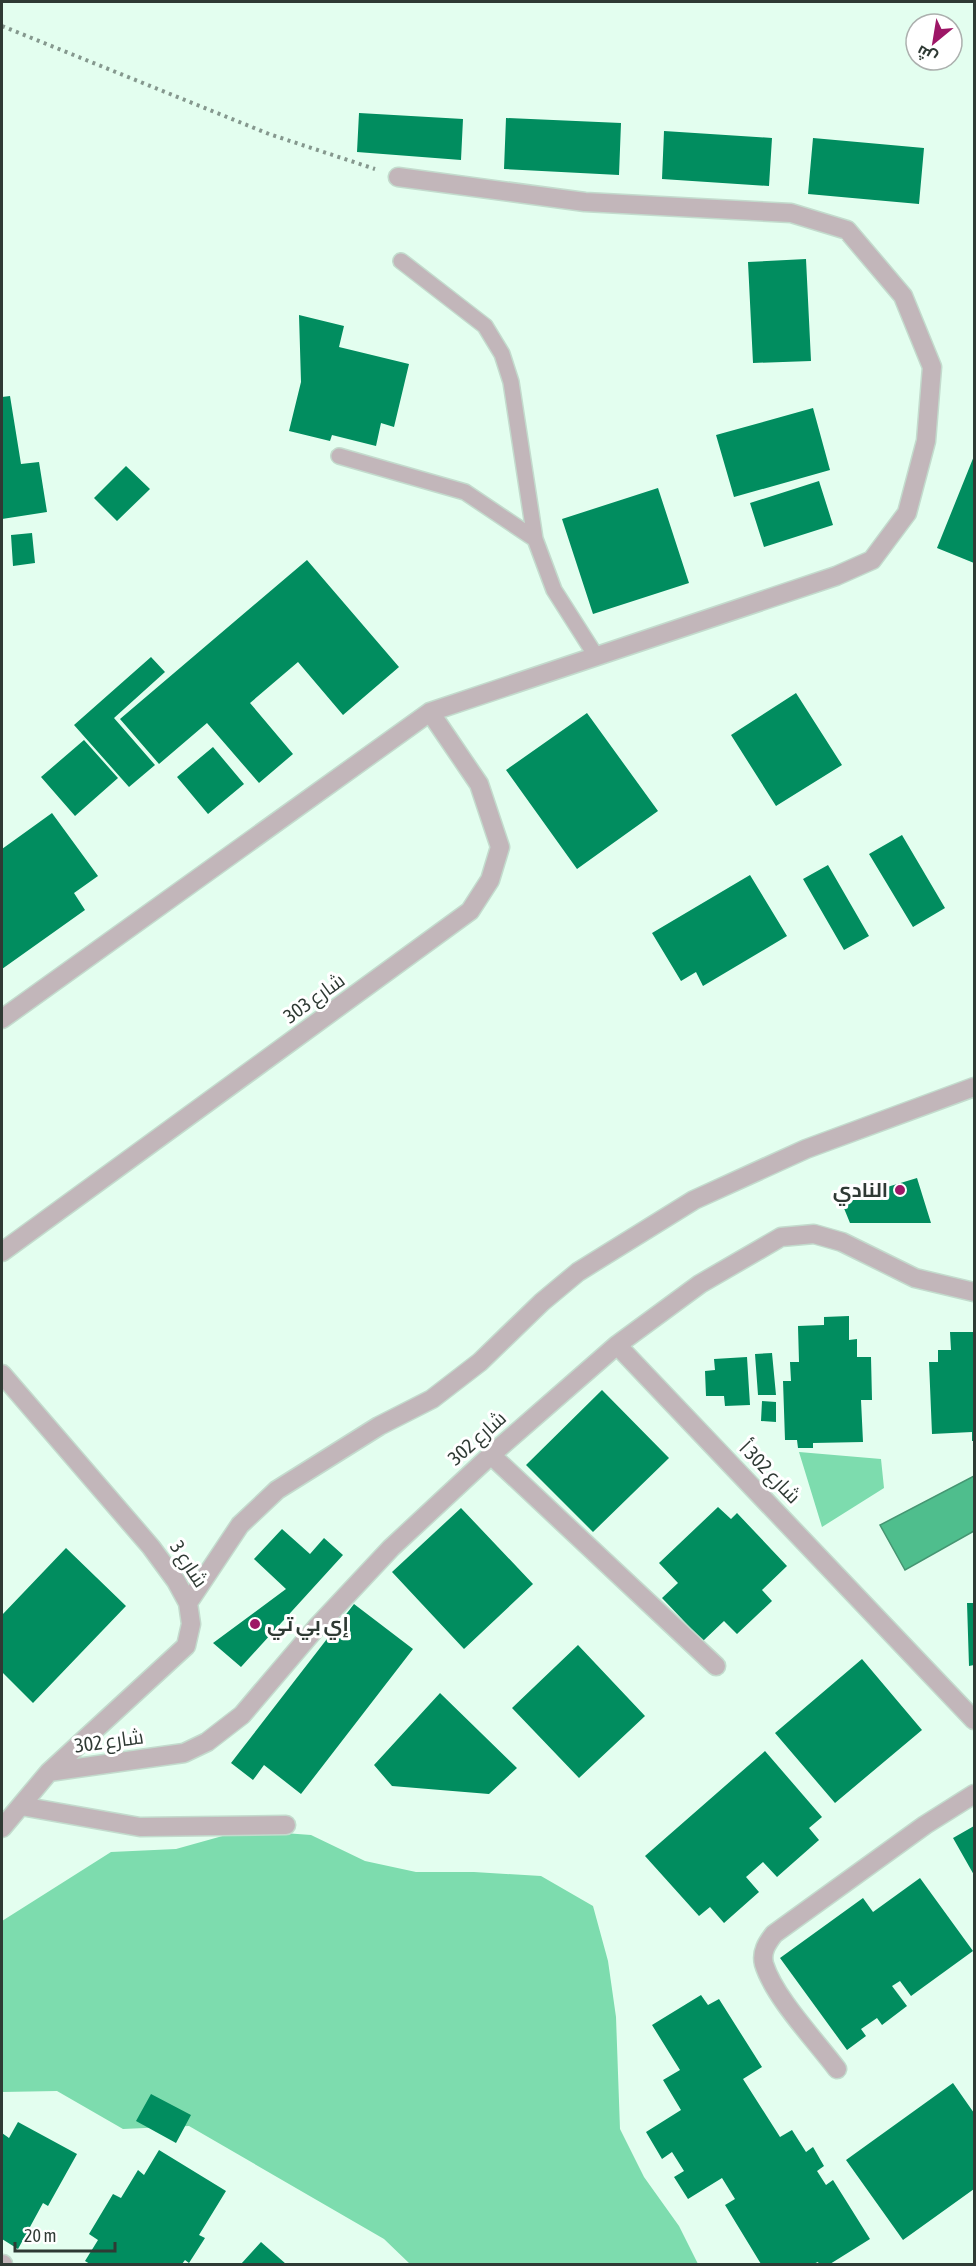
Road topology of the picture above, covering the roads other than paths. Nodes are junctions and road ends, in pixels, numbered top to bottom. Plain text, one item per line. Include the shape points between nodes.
1 (399, 177) road end
2 (401, 261) dead end
3 (339, 456) dead end
4 (535, 539) junction
5 (596, 656) junction
6 (430, 712) junction
7 (2, 1019) edge
8 (975, 1087) edge
9 (2, 1252) edge
10 (975, 1292) edge
11 (617, 1344) junction
12 (2, 1374) edge
13 (491, 1455) junction
14 (188, 1603) junction
15 (716, 1666) dead end
16 (975, 1720) edge
17 (49, 1772) junction
18 (975, 1794) edge
19 (21, 1806) junction
20 (286, 1826) dead end
21 (2, 1828) edge
22 (837, 2069) dead end

1 - 5 street via 585,202 791,213 847,230 903,296 932,366 926,441 907,513 872,560 836,576
2 - 4 lane via 485,326 502,354 511,382
3 - 4 lane via 465,492
4 - 5 lane via 554,590
5 - 6 street
6 - 7 street
6 - 9 street, شارع 303 via 479,784 500,847 490,880 470,911
8 - 14 street via 806,1149 694,1200 578,1272 480,1362 432,1399 380,1426 277,1490 240,1525
10 - 11 street, شارع 302 via 915,1278 842,1242 814,1234 781,1237 700,1284
11 - 13 street, شارع 302
11 - 16 street, شارع 302 أ
12 - 14 street, شارع 3 via 151,1547
13 - 15 street
13 - 17 street, شارع 302 via 391,1548 242,1715 207,1742 184,1753
14 - 17 street, شارع 3 via 191,1624 186,1646
17 - 19 street, شارع 3
18 - 22 street via 864,1868 764,1945 764,1963 785,2002
19 - 20 street via 140,1827
19 - 21 street, شارع 3

